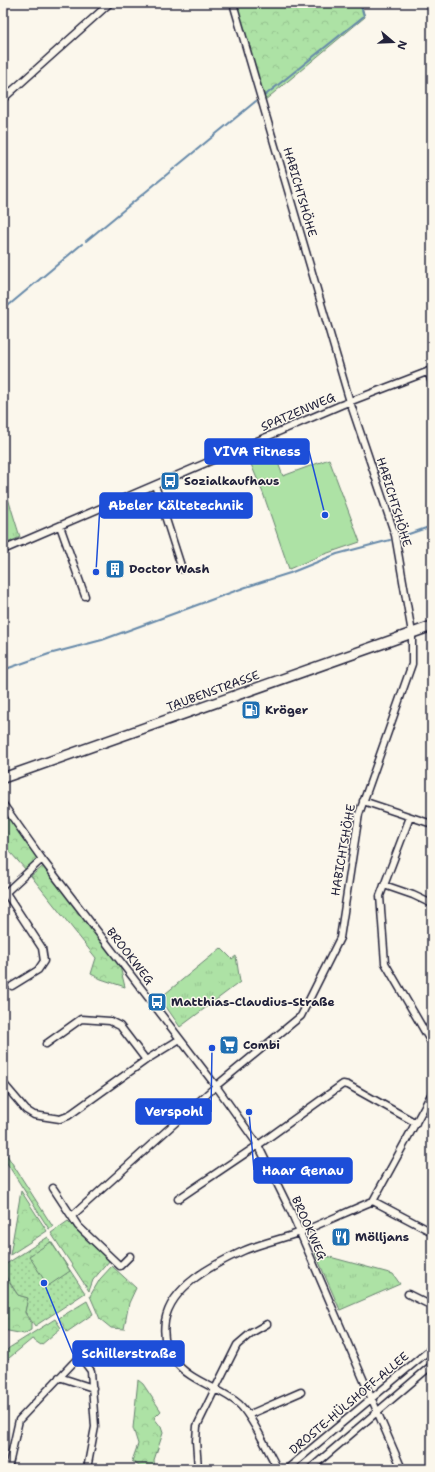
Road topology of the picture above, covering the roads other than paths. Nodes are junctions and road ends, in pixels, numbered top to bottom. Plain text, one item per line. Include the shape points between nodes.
1 (110, 3) edge
2 (233, 3) edge
3 (3, 99) edge
4 (430, 370) edge
5 (432, 383) edge
6 (350, 402) junction
7 (155, 485) junction
8 (60, 526) junction
9 (3, 550) edge
10 (182, 569) dead end
11 (85, 596) dead end
12 (432, 626) edge
13 (412, 633) junction
14 (3, 778) edge
15 (363, 801) junction
16 (3, 804) edge
17 (410, 817) junction
18 (432, 824) edge
19 (42, 859) junction
20 (384, 885) junction
21 (4, 894) edge
22 (432, 904) edge
23 (12, 986) dead end
24 (180, 1039) junction
25 (46, 1044) dead end
26 (432, 1044) edge
27 (146, 1060) junction
28 (3, 1083) edge
29 (216, 1086) junction
30 (432, 1093) edge
31 (416, 1123) junction
32 (258, 1145) junction
33 (53, 1188) dead end
34 (178, 1199) dead end
35 (373, 1201) junction
36 (72, 1216) junction
37 (300, 1232) junction
38 (432, 1232) edge
39 (130, 1256) dead end
40 (408, 1294) dead end
41 (432, 1306) edge
42 (267, 1324) dead end
43 (432, 1348) edge
44 (425, 1354) junction
45 (432, 1364) edge
46 (59, 1376) junction
47 (93, 1388) junction
48 (215, 1388) junction
49 (302, 1392) dead end
50 (371, 1399) junction
51 (377, 1412) junction
52 (248, 1415) junction
53 (198, 1468) dead end
54 (8, 1469) edge
55 (87, 1469) edge
56 (278, 1469) edge
57 (287, 1469) edge
58 (310, 1469) edge
59 (402, 1469) edge

1 - 3 street
2 - 6 street, HABICHTSHÖHE
4 - 5 street, SPATZENWEG
4 - 6 street, SPATZENWEG
6 - 7 street, SPATZENWEG
6 - 13 street, HABICHTSHÖHE via 395,535
7 - 8 street, SPATZENWEG
7 - 10 street
8 - 9 street, SPATZENWEG
8 - 11 street
12 - 13 street, TAUBENSTRASSE
13 - 14 street, TAUBENSTRASSE
13 - 15 street, HABICHTSHÖHE via 412,664
15 - 17 street
15 - 29 street, HABICHTSHÖHE via 340,938 301,1016
16 - 19 street, BROOKWEG
17 - 18 street
17 - 20 street
19 - 21 street
19 - 24 street, BROOKWEG
20 - 22 street
20 - 26 street via 380,896 385,963
21 - 23 street via 42,948 44,961 38,970
24 - 27 street
24 - 29 street, BROOKWEG
25 - 27 street via 81,1019 110,1021 120,1026
27 - 28 street via 68,1116 60,1119 34,1115 26,1110
29 - 32 street, BROOKWEG
29 - 36 street, HABICHTSHÖHE
30 - 31 street
31 - 32 street via 342,1084
31 - 35 street
32 - 34 street
32 - 37 street, BROOKWEG
33 - 36 street
35 - 37 street
35 - 38 street
36 - 39 street via 78,1226 120,1266
37 - 48 street via 243,1251 198,1274 178,1293 167,1310 165,1342 175,1361 186,1373
37 - 50 street, BROOKWEG
40 - 41 street
42 - 48 street via 252,1332 237,1345
43 - 44 street, DROSTE-HÜLSHOFF-ALLEE
44 - 45 street, DROSTE-HÜLSHOFF-ALLEE
44 - 50 street, DROSTE-HÜLSHOFF-ALLEE
45 - 51 street, DROSTE-HÜLSHOFF-ALLEE
46 - 47 street
46 - 47 street via 74,1362 80,1360 86,1363 91,1371
46 - 54 street via 19,1420
47 - 55 street via 95,1427
48 - 52 street via 238,1404
48 - 53 street via 197,1426
49 - 52 street
50 - 51 street, BROOKWEG
50 - 57 street, DROSTE-HÜLSHOFF-ALLEE
51 - 58 street, DROSTE-HÜLSHOFF-ALLEE
51 - 59 street, BROOKWEG
52 - 56 street

